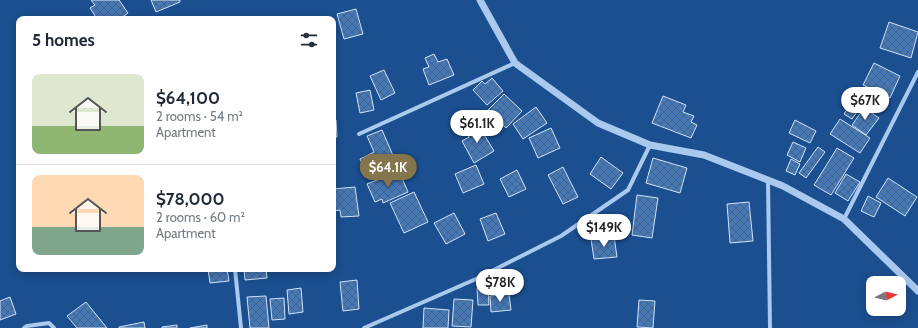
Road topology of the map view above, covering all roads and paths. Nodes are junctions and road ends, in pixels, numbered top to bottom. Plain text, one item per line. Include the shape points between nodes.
1 (480, 0) edge
2 (515, 63) junction
3 (918, 72) edge
4 (359, 134) dead end
5 (650, 145) junction
6 (768, 180) junction
7 (844, 219) junction
8 (235, 272) edge
9 (918, 291) edge
10 (24, 328) edge
11 (54, 328) edge
12 (241, 328) edge
13 (364, 328) edge
14 (770, 328) edge

1 - 2 street
2 - 4 street
2 - 5 street via 598,124
3 - 7 street
5 - 6 street via 704,155
5 - 13 street via 628,190 561,236 476,279
6 - 7 street
6 - 14 street
7 - 9 street
8 - 12 street
10 - 11 street via 49,323

